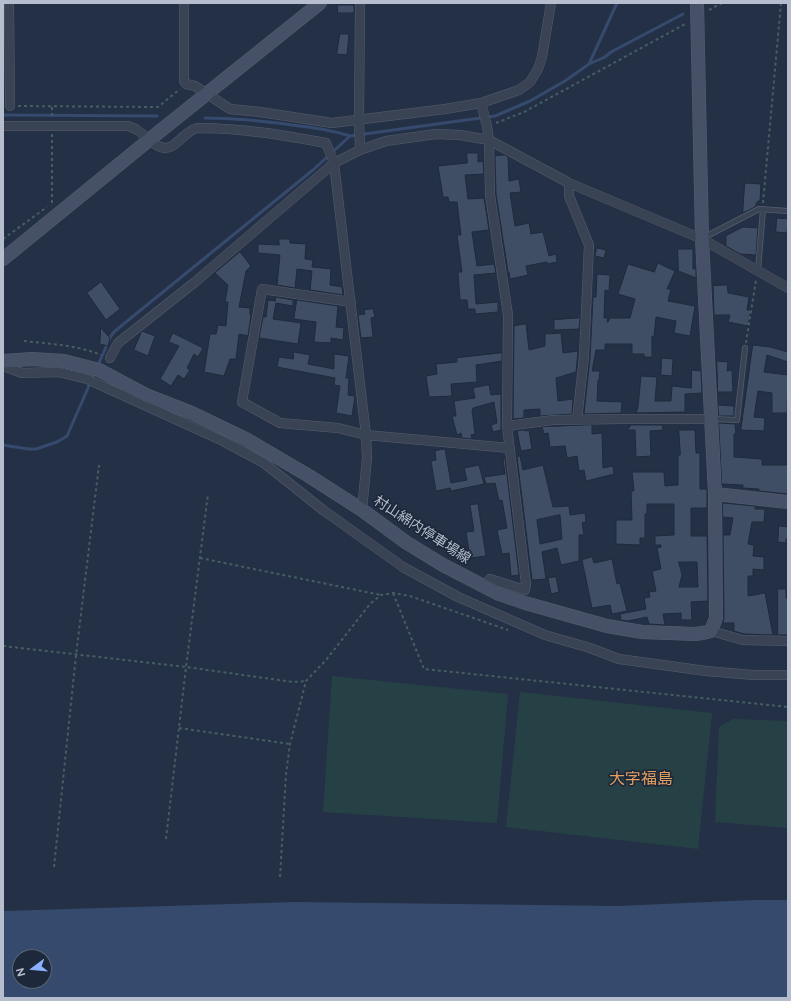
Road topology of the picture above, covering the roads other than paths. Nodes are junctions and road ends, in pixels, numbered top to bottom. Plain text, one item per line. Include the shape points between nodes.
1 (10, 3) edge
2 (184, 3) edge
3 (320, 3) edge
4 (360, 3) edge
5 (551, 3) edge
6 (698, 12) edge
7 (207, 94) junction
8 (10, 106) road end
9 (482, 106) junction
10 (359, 122) junction
11 (3, 126) edge
12 (149, 140) junction
13 (489, 140) junction
14 (359, 147) junction
15 (334, 161) junction
16 (569, 183) junction
17 (763, 209) junction
18 (788, 211) edge
19 (702, 239) junction
20 (3, 260) edge
21 (758, 271) junction
22 (788, 288) edge
23 (351, 302) junction
24 (745, 348) road end
25 (110, 358) road end
26 (3, 361) edge
27 (3, 364) edge
28 (711, 419) junction
29 (577, 420) junction
30 (507, 426) junction
31 (366, 435) junction
32 (509, 448) junction
33 (715, 494) junction
34 (788, 502) edge
35 (362, 510) junction
36 (485, 587) junction
37 (711, 631) junction
38 (788, 641) edge
39 (788, 675) edge

1 - 8 street
2 - 7 street via 184,81
3 - 7 main road
4 - 10 street
5 - 9 street via 542,58 530,82 519,90
6 - 19 main road
7 - 10 street via 230,109 332,123
7 - 12 main road
9 - 10 street
9 - 13 street
10 - 14 street
11 - 12 street via 52,123 128,126
12 - 15 street via 164,148 171,147 197,128 252,130 326,143
12 - 20 main road
13 - 14 street via 460,134 436,134
13 - 16 street
13 - 30 street via 490,195 508,315
14 - 15 street
15 - 23 street
15 - 25 street via 196,282 118,343
16 - 19 street
16 - 29 street via 568,196 589,245 584,357
17 - 18 lane
17 - 19 lane
17 - 21 lane
19 - 21 street
19 - 28 main road
21 - 22 street
23 - 31 street
23 - 31 street via 262,289 242,402 280,423 338,428
24 - 28 lane via 737,420
26 - 35 main road, 村山綿内停車場線 via 64,361 99,370 146,395 192,413 246,439
27 - 39 street via 22,374 58,372 86,379 222,441 264,463 323,510 403,567 458,597 545,635 619,659 706,671
28 - 29 street
28 - 33 main road
29 - 30 street
30 - 32 street
31 - 32 street
31 - 35 street via 368,458
32 - 36 street via 526,584 524,590 490,579
33 - 34 main road
33 - 37 main road via 716,618
35 - 36 main road, 村山綿内停車場線 via 407,543
36 - 37 main road, 村山綿内停車場線 via 525,603 607,626 656,633
37 - 38 street via 743,640

